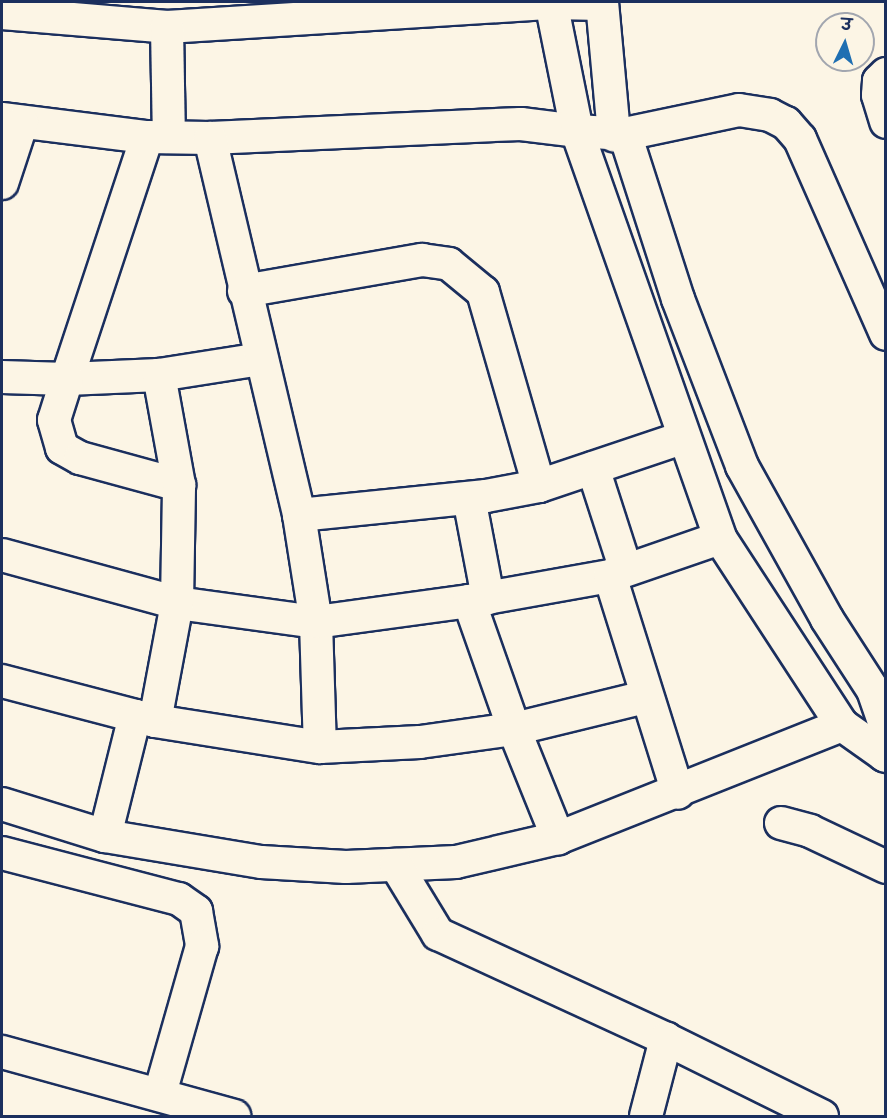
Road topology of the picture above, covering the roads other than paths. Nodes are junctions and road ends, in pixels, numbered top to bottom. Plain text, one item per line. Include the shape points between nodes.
1 (551, 2) edge
2 (602, 3) edge
3 (427, 6) edge
4 (2, 13) edge
5 (230, 13) edge
6 (167, 27) junction
7 (885, 74) edge
8 (12, 121) edge
9 (885, 122) edge
10 (577, 131) junction
11 (620, 135) junction
12 (158, 137) junction
13 (210, 138) junction
14 (2, 183) edge
15 (874, 270) edge
16 (244, 291) junction
17 (661, 307) junction
18 (879, 308) edge
19 (885, 334) edge
20 (261, 359) junction
21 (159, 375) junction
22 (2, 377) edge
23 (67, 379) junction
24 (691, 387) junction
25 (682, 438) junction
26 (593, 468) junction
27 (179, 485) junction
28 (539, 486) junction
29 (469, 498) junction
30 (299, 515) junction
31 (720, 538) junction
32 (2, 555) edge
33 (618, 573) junction
34 (479, 600) junction
35 (177, 603) junction
36 (316, 622) junction
37 (805, 624) junction
38 (2, 681) edge
39 (645, 697) junction
40 (145, 718) junction
41 (842, 725) junction
42 (514, 729) junction
43 (320, 747) junction
44 (885, 755) edge
45 (678, 793) junction
46 (2, 804) edge
47 (781, 823) dead end
48 (105, 836) junction
49 (558, 838) junction
50 (2, 853) edge
51 (396, 865) junction
52 (885, 867) edge
53 (666, 1039) junction
54 (2, 1052) edge
55 (160, 1093) junction
56 (191, 1111) edge
57 (234, 1116) edge
58 (646, 1116) edge
59 (822, 1116) edge

1 - 2 street
1 - 3 street
1 - 10 street
2 - 11 street
3 - 5 street
4 - 6 street
5 - 6 street
6 - 12 street
7 - 9 street via 879,81 879,95
8 - 12 street
8 - 14 street
10 - 11 street
10 - 13 street via 521,124
10 - 17 street
11 - 15 street via 738,110 770,115 786,123 800,139
11 - 17 street
12 - 13 street
12 - 23 street
13 - 16 street
15 - 18 street
16 - 20 street
16 - 28 street via 422,260 449,264 483,291
17 - 24 street
17 - 24 street
18 - 19 street
20 - 21 street
20 - 30 street
21 - 23 street
21 - 27 street
22 - 23 street
23 - 27 street via 54,420 62,448 80,458
24 - 25 street
24 - 37 street via 742,466
25 - 26 street
25 - 31 street
26 - 28 street
26 - 33 street
27 - 35 street
28 - 29 street
29 - 30 street
29 - 34 street
30 - 36 street
31 - 33 street
31 - 37 street
32 - 35 street
33 - 34 street
33 - 39 street
34 - 36 street
34 - 42 street
35 - 36 street
35 - 40 street
36 - 43 street
37 - 41 street
37 - 44 street via 880,706
38 - 40 street
39 - 42 street
39 - 45 street
40 - 43 street
40 - 48 street
41 - 44 street
41 - 45 street
42 - 43 street via 420,742
42 - 49 street
45 - 49 street
46 - 48 street
47 - 52 street via 810,831
48 - 51 street via 261,862
49 - 51 street via 456,862
50 - 55 street via 179,899 196,911 202,946
51 - 53 street via 438,934
53 - 58 street
53 - 59 street
54 - 55 street
55 - 56 street
56 - 57 street

